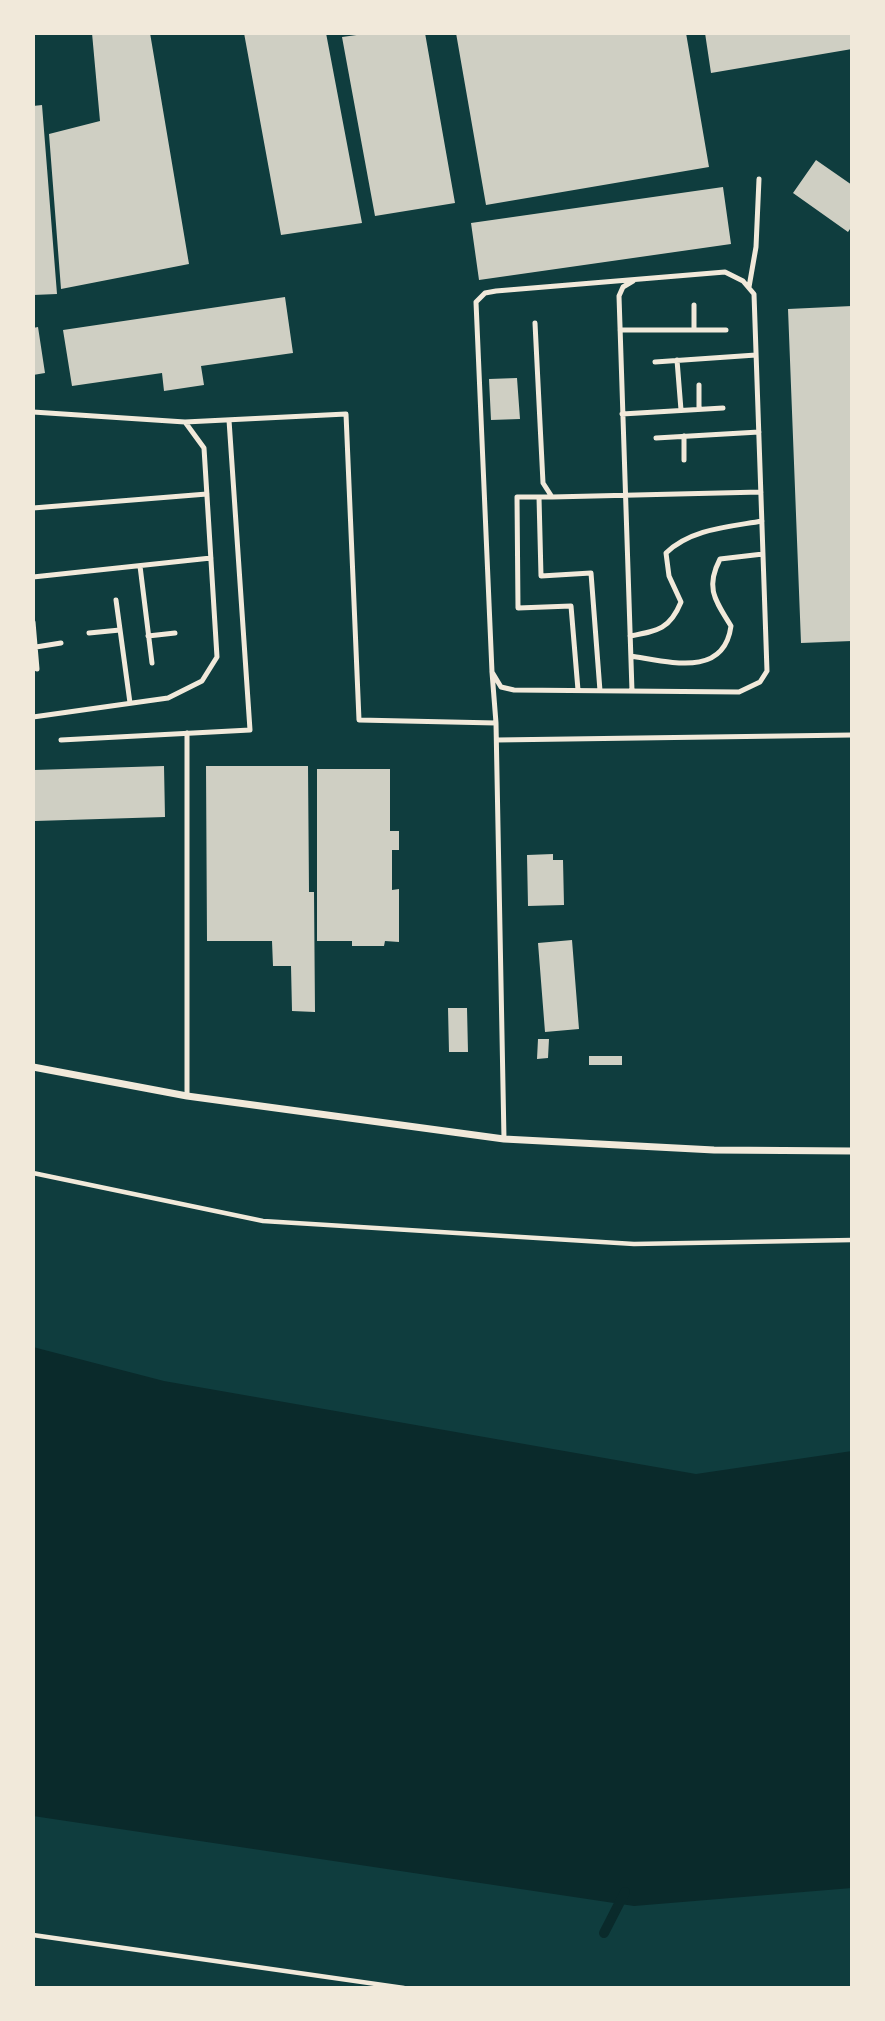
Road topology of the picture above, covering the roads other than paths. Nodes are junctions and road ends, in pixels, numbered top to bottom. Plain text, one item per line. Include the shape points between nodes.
1 (759, 179) dead end
2 (635, 279) junction
3 (749, 288) junction
4 (694, 305) dead end
5 (535, 323) dead end
6 (620, 330) junction
7 (694, 330) junction
8 (726, 330) dead end
9 (756, 355) junction
10 (677, 360) junction
11 (655, 362) dead end
12 (699, 386) dead end
13 (723, 408) dead end
14 (699, 409) junction
15 (681, 410) junction
16 (33, 412) edge
17 (622, 414) junction
18 (229, 420) junction
19 (185, 422) junction
20 (759, 432) junction
21 (684, 436) junction
22 (656, 438) dead end
23 (684, 460) dead end
24 (761, 492) junction
25 (207, 494) junction
26 (625, 494) junction
27 (539, 497) junction
28 (552, 497) junction
29 (33, 508) edge
30 (762, 521) junction
31 (763, 554) junction
32 (211, 558) junction
33 (140, 566) junction
34 (33, 577) edge
35 (116, 600) dead end
36 (33, 622) edge
37 (120, 630) junction
38 (89, 633) dead end
39 (175, 633) dead end
40 (148, 636) junction
41 (630, 636) junction
42 (61, 643) dead end
43 (36, 647) junction
44 (631, 656) junction
45 (152, 663) dead end
46 (37, 669) dead end
47 (492, 672) junction
48 (578, 691) junction
49 (600, 691) junction
50 (632, 691) junction
51 (130, 703) junction
52 (33, 717) edge
53 (496, 723) junction
54 (187, 733) junction
55 (852, 735) edge
56 (61, 740) dead end
57 (497, 740) junction
58 (33, 1067) edge
59 (187, 1096) junction
60 (503, 1139) junction
61 (852, 1151) edge

1 - 3 lane
2 - 3 lane via 725,272
2 - 6 lane via 619,296
2 - 47 lane via 496,291 485,293 476,302
3 - 9 lane via 754,294
4 - 7 lane
5 - 28 lane via 543,483
6 - 7 lane
6 - 17 lane
7 - 8 lane
9 - 10 lane
9 - 20 lane
10 - 11 lane
10 - 15 lane
12 - 14 lane
13 - 14 lane
14 - 15 lane
15 - 17 lane
16 - 19 lane
17 - 26 lane
18 - 19 lane
18 - 53 lane via 346,414 359,720
18 - 54 lane via 250,730
19 - 25 lane via 204,449
20 - 21 lane
20 - 24 lane
21 - 22 lane
21 - 23 lane
24 - 26 lane
24 - 30 lane
25 - 29 lane
25 - 32 lane
26 - 28 lane
26 - 41 lane
27 - 28 lane
27 - 48 lane via 517,497 518,607 572,606
27 - 49 lane via 541,576 591,573
30 - 31 lane
30 - 41 lane via 679,540 666,553 668,576 681,602 673,621 653,632
31 - 44 lane via 720,559 712,575 714,598 731,626 728,645 714,658 684,663
31 - 50 lane via 767,671 761,682 739,692
32 - 33 lane
32 - 51 lane via 217,657 202,681 168,698
33 - 34 lane
33 - 40 lane
35 - 37 lane
36 - 43 lane
37 - 38 lane
37 - 51 lane
39 - 40 lane
40 - 45 lane
41 - 44 lane
42 - 43 lane
43 - 46 lane
44 - 50 lane
47 - 48 lane via 501,687 514,690
47 - 53 lane
48 - 49 lane
49 - 50 lane
51 - 52 lane
53 - 57 lane
54 - 56 lane
54 - 59 lane
55 - 57 lane
57 - 60 lane
58 - 59 street
59 - 60 street
60 - 61 street via 714,1150

